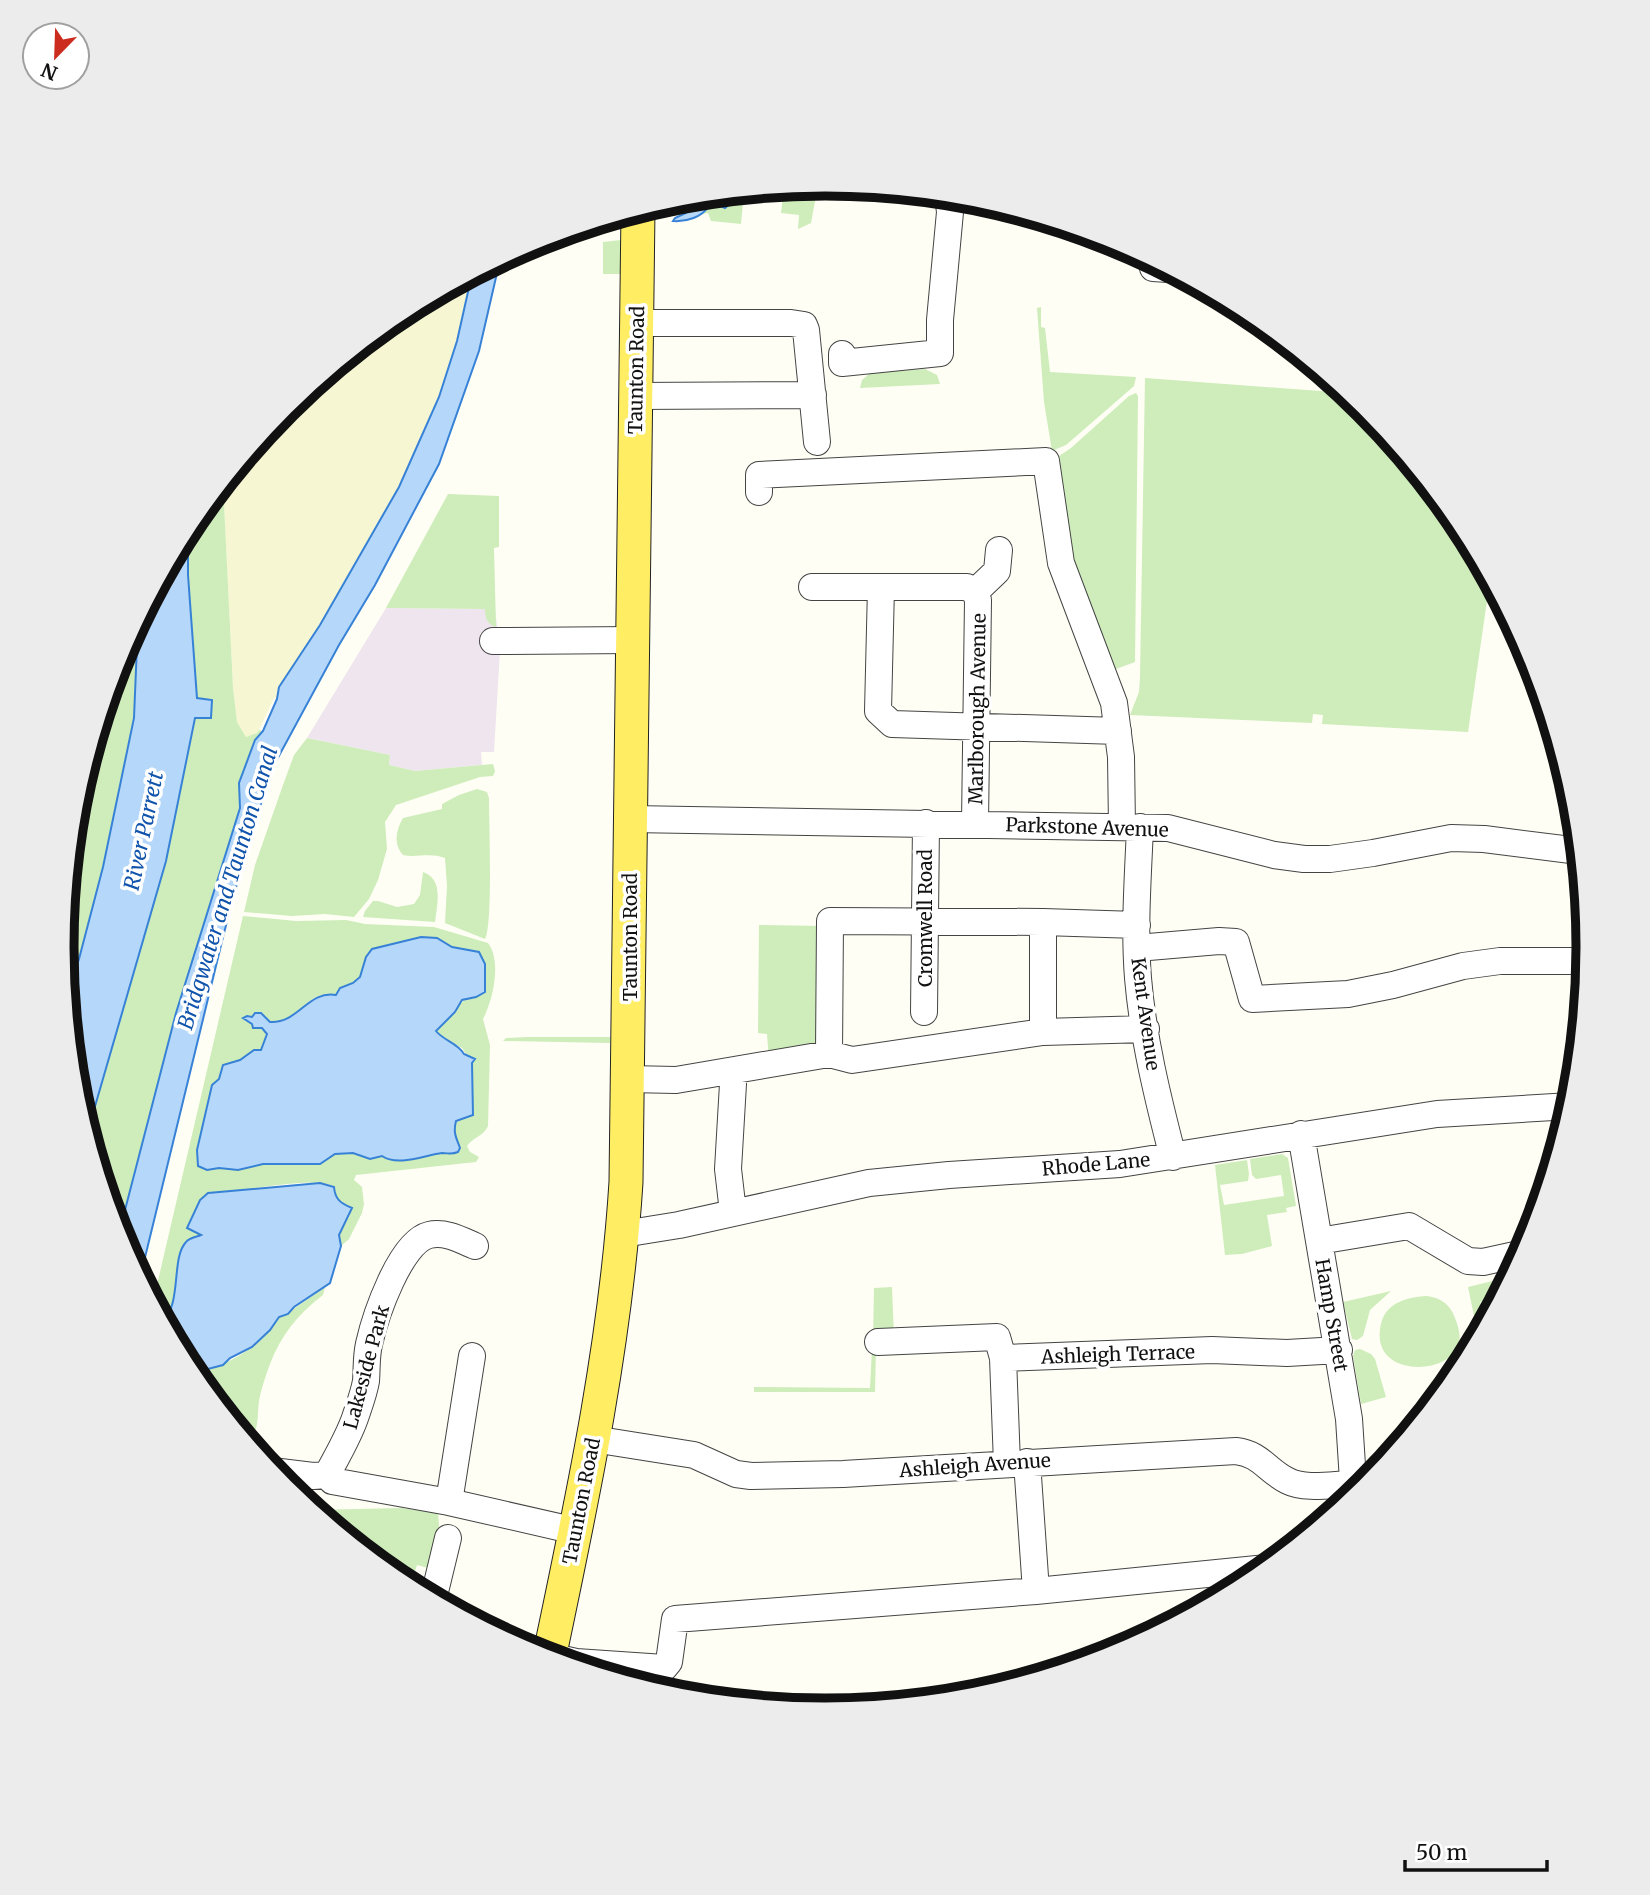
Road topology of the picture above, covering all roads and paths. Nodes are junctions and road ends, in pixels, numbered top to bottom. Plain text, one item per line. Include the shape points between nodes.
1 (949, 206) edge
2 (638, 220) edge
3 (637, 323) junction
4 (842, 354) dead end
5 (813, 395) junction
6 (636, 396) junction
7 (817, 442) dead end
8 (759, 492) dead end
9 (999, 550) dead end
10 (812, 587) dead end
11 (881, 587) junction
12 (975, 592) junction
13 (632, 640) junction
14 (493, 641) dead end
15 (976, 727) junction
16 (1118, 731) junction
17 (631, 819) junction
18 (926, 823) junction
19 (975, 823) junction
20 (1131, 827) junction
21 (1570, 849) edge
22 (926, 922) junction
23 (1043, 922) junction
24 (1137, 937) junction
25 (1576, 961) edge
26 (924, 1012) dead end
27 (1146, 1029) junction
28 (1043, 1031) junction
29 (829, 1054) junction
30 (628, 1079) junction
31 (733, 1084) dead end
32 (1559, 1108) edge
33 (1301, 1135) junction
34 (1173, 1157) junction
35 (733, 1212) junction
36 (623, 1234) junction
37 (1319, 1241) junction
38 (475, 1246) dead end
39 (1510, 1256) edge
40 (878, 1342) dead end
41 (1339, 1350) junction
42 (471, 1356) dead end
43 (1003, 1359) junction
44 (593, 1438) junction
45 (1017, 1463) junction
46 (288, 1473) edge
47 (327, 1475) junction
48 (1353, 1481) edge
49 (1345, 1489) edge
50 (449, 1502) junction
51 (576, 1531) junction
52 (448, 1538) dead end
53 (1246, 1570) edge
54 (436, 1590) edge
55 (1036, 1591) junction
56 (551, 1647) edge
57 (598, 1664) edge

1 - 4 street via 940,353 842,363
2 - 3 main road, Taunton Road
3 - 5 street via 801,324 806,330
3 - 6 main road, Taunton Road
5 - 6 street
5 - 7 street
6 - 13 main road, Taunton Road
8 - 16 street, Kent Avenue via 759,475 1046,461 1061,563 1114,703
9 - 12 street via 997,571
10 - 11 street, Marlborough Avenue
11 - 12 street, Marlborough Avenue via 967,587
11 - 15 street via 878,710 892,724
12 - 15 street, Marlborough Avenue
13 - 14 street
13 - 17 main road, Taunton Road
15 - 16 street
15 - 19 street, Marlborough Avenue
16 - 20 street, Kent Avenue
17 - 18 street, Parkstone Avenue
17 - 30 main road, Taunton Road
18 - 19 street, Parkstone Avenue
18 - 22 street, Cromwell Road
19 - 20 street, Parkstone Avenue
20 - 21 street, Parkstone Avenue via 1168,828 1304,859 1373,853 1451,838
20 - 24 street, Kent Avenue
22 - 23 street
22 - 26 street, Cromwell Road
22 - 29 street via 830,921
23 - 24 street
23 - 28 street
24 - 25 street via 1236,942 1252,999 1348,994 1500,961
24 - 27 street, Kent Avenue
27 - 28 street
27 - 34 street, Kent Avenue
28 - 29 street via 852,1060
29 - 30 street via 677,1080
30 - 36 main road, Taunton Road
31 - 35 street via 728,1169
32 - 33 street, Rhode Lane via 1437,1114
33 - 34 street, Rhode Lane
33 - 37 street, Hamp Street
34 - 35 street, Rhode Lane via 869,1184
35 - 36 street, Rhode Lane
36 - 44 main road, Taunton Road
37 - 39 street via 1409,1226 1468,1261
37 - 41 street, Hamp Street
38 - 47 street, Lakeside Park via 440,1234 428,1235 412,1246 384,1297 370,1340 356,1417
40 - 43 street via 996,1337
41 - 43 street, Ashleigh Terrace
41 - 48 street, Hamp Street
42 - 50 street
43 - 45 street
44 - 45 street, Ashleigh Avenue via 694,1455 741,1476
44 - 51 main road, Taunton Road
45 - 49 street, Ashleigh Avenue via 1236,1451 1254,1455 1296,1484
45 - 55 street
46 - 47 street
47 - 50 street via 332,1481
50 - 51 street
51 - 56 main road, Taunton Road
52 - 54 street
53 - 55 street
55 - 57 street via 675,1619 669,1662 664,1668

